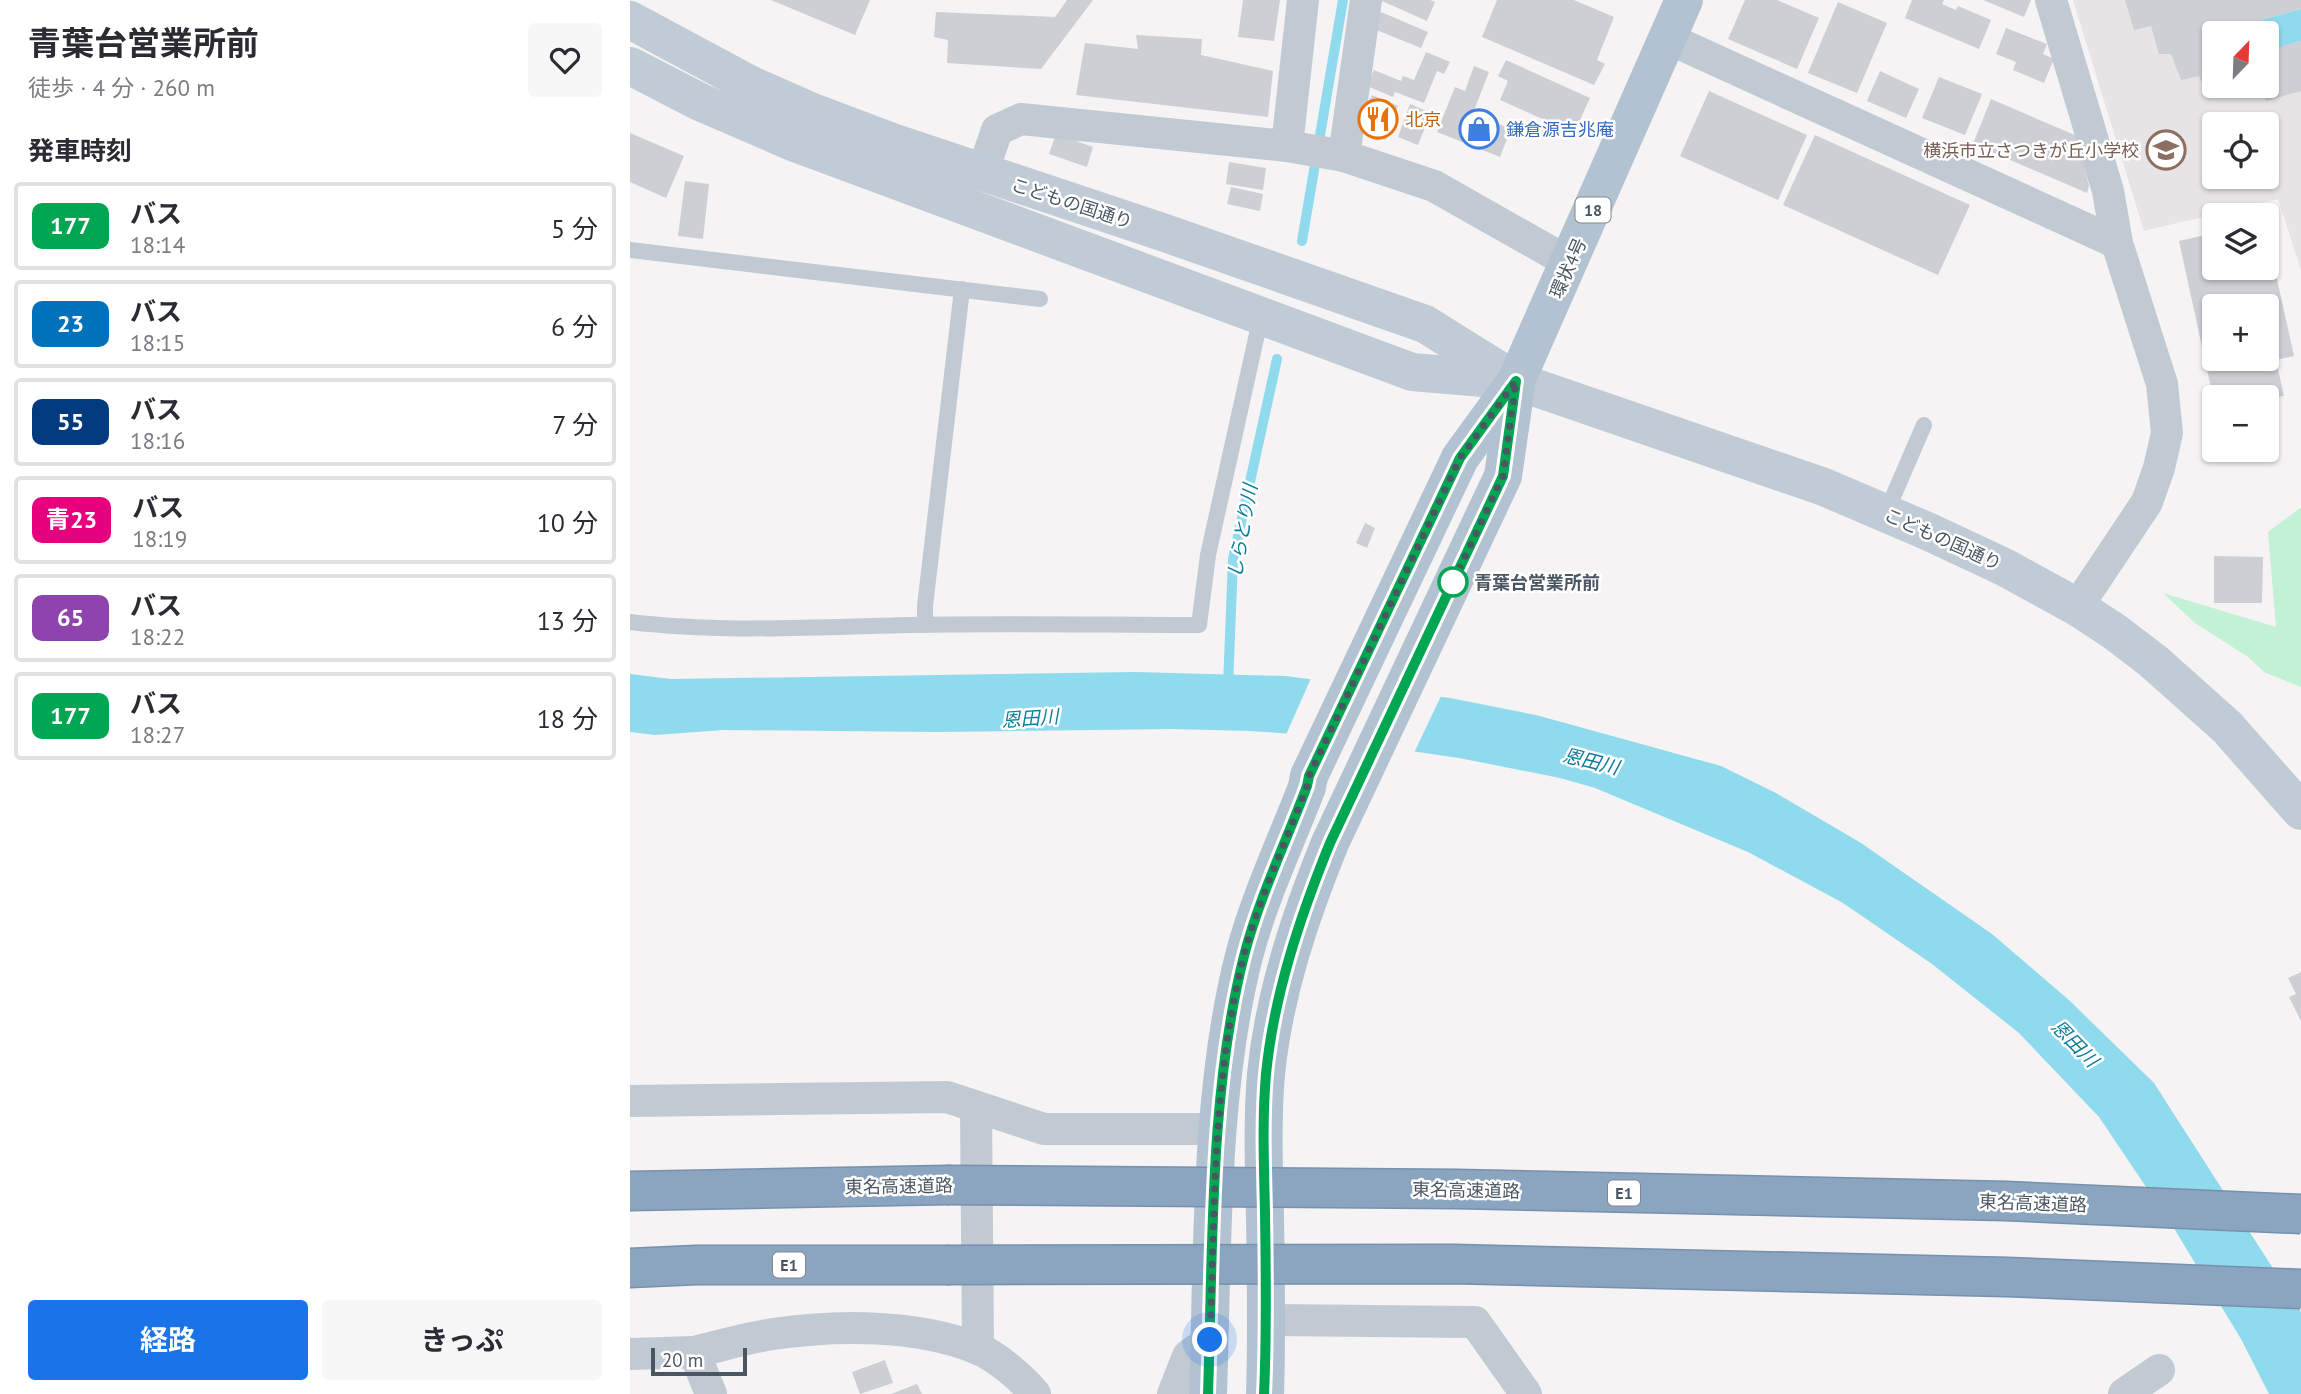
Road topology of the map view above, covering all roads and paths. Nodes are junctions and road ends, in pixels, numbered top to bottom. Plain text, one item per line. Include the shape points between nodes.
1 (1303, 0) edge
2 (1367, 0) edge
3 (1684, 0) edge
4 (2051, 0) edge
5 (630, 20) edge
6 (1667, 38) junction
7 (630, 66) edge
8 (1287, 146) junction
9 (1344, 156) junction
10 (982, 174) junction
11 (2117, 243) junction
12 (630, 250) edge
13 (1570, 263) junction
14 (962, 289) junction
15 (1040, 299) dead end
16 (1261, 316) junction
17 (1516, 381) junction
18 (1924, 425) dead end
19 (1886, 513) junction
20 (2077, 607) junction
21 (630, 622) edge
22 (925, 625) junction
23 (2301, 811) edge
24 (630, 1101) edge
25 (976, 1108) junction
26 (1218, 1129) junction
27 (630, 1191) edge
28 (2301, 1214) edge
29 (630, 1268) edge
30 (2301, 1289) edge
31 (1267, 1320) junction
32 (1210, 1340) junction
33 (978, 1349) junction
34 (694, 1352) junction
35 (630, 1354) edge
36 (2159, 1370) dead end
37 (711, 1394) edge
38 (1035, 1394) edge
39 (1173, 1394) edge
40 (1208, 1394) edge
41 (1265, 1394) edge
42 (1526, 1394) edge
43 (2124, 1394) edge

1 - 8 street
2 - 9 street
3 - 6 main road, 環状4号 / 18
4 - 11 street via 2108,191
5 - 10 main road, こどもの国通り via 751,85
6 - 11 street
6 - 13 main road, 環状4号 / 18
7 - 16 main road, こどもの国通り via 795,143
8 - 9 street
8 - 10 street via 1021,118 997,130
9 - 13 street via 1434,186
10 - 17 main road, こどもの国通り via 1425,324
11 - 20 street via 2162,384 2166,433 2147,502
12 - 14 lane
13 - 17 main road, 環状4号 / 18
14 - 15 lane
14 - 22 lane
16 - 17 main road, こどもの国通り via 1412,372
16 - 22 lane via 1208,555 1199,625
17 - 19 main road, こどもの国通り via 1824,487
17 - 26 main road, 環状4号 / 18 via 1460,458 1309,776 1244,956 1230,1022
17 - 31 main road, 環状4号 / 18 via 1503,476 1330,843 1284,975 1266,1073 1263,1126
18 - 19 lane
19 - 20 main road, こどもの国通り via 2004,567
20 - 23 main road, こどもの国通り via 2153,661 2218,719
21 - 22 lane via 777,628
24 - 25 street via 947,1097
25 - 26 street via 1044,1129
25 - 33 street
26 - 32 main road, 18
27 - 28 highway, 東名高速道路 / E1, bridge via 947,1185 1594,1192 2006,1201
29 - 30 highway, E1, bridge via 1452,1264
31 - 41 main road, 18
31 - 42 street via 1475,1322
32 - 39 street via 1188,1356
32 - 40 main road, 18
33 - 34 street via 931,1335 846,1328 772,1335
33 - 38 street
34 - 35 street
34 - 37 street
36 - 43 street

